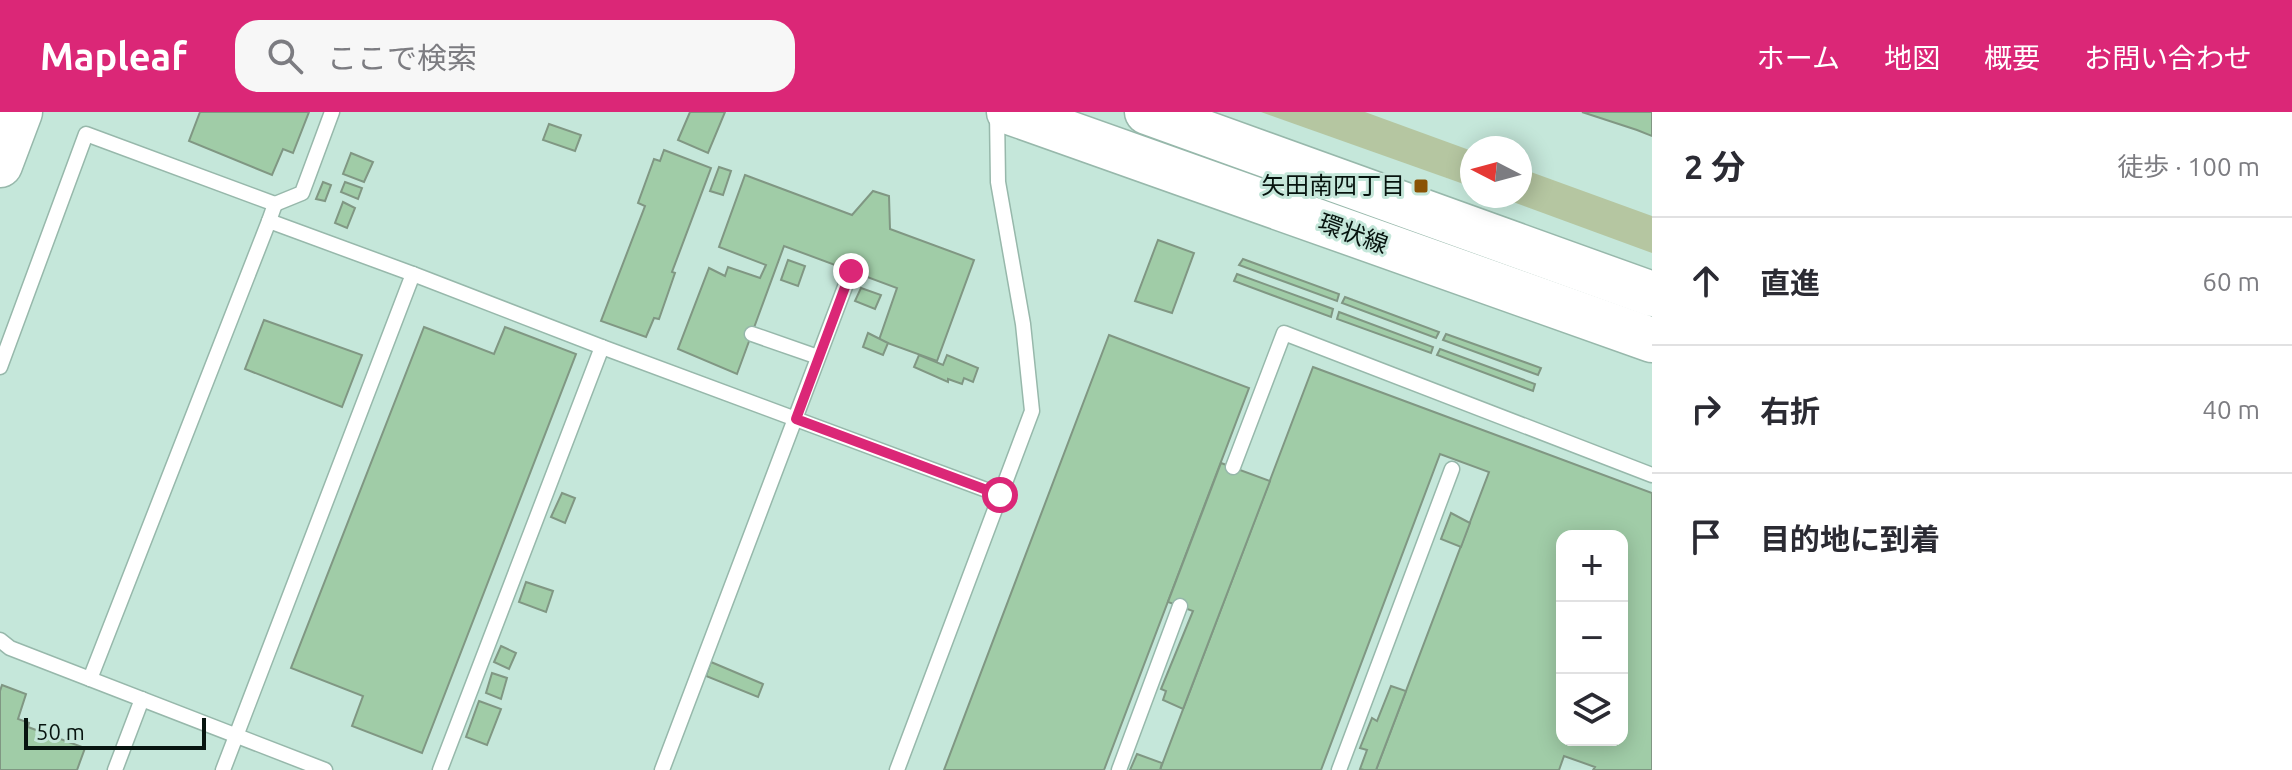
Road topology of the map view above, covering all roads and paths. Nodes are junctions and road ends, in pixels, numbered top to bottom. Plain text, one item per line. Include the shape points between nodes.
1 (20, 112) edge
2 (332, 112) edge
3 (997, 112) edge
4 (1009, 112) edge
5 (1147, 112) edge
6 (0, 165) edge
7 (275, 204) junction
8 (269, 221) junction
9 (851, 271) dead end
10 (413, 274) junction
11 (1652, 294) edge
12 (752, 334) dead end
13 (1652, 340) edge
14 (602, 347) junction
15 (818, 357) junction
16 (0, 367) edge
17 (796, 419) junction
18 (1233, 467) dead end
19 (1452, 469) dead end
20 (1652, 475) edge
21 (1000, 495) junction
22 (1180, 606) dead end
23 (0, 640) edge
24 (90, 679) junction
25 (142, 699) junction
26 (236, 736) junction
27 (115, 770) edge
28 (223, 770) edge
29 (325, 770) edge
30 (440, 770) edge
31 (662, 770) edge
32 (897, 770) edge
33 (1119, 770) edge
34 (1339, 770) edge

1 - 6 main road
2 - 7 lane via 302,193
3 - 21 lane via 998,182 1032,411
4 - 13 main road, 環状線
5 - 11 main road, 環状線
7 - 8 lane
7 - 16 lane via 86,134
8 - 10 lane
8 - 24 lane
9 - 15 lane
10 - 14 lane
10 - 26 lane
12 - 15 lane
14 - 17 lane
14 - 30 lane
15 - 17 lane
17 - 21 lane
17 - 31 lane
18 - 20 lane via 1284,333
19 - 34 lane
21 - 32 lane
22 - 33 lane
23 - 24 lane
24 - 25 lane
25 - 26 lane
25 - 27 lane
26 - 28 lane
26 - 29 lane

